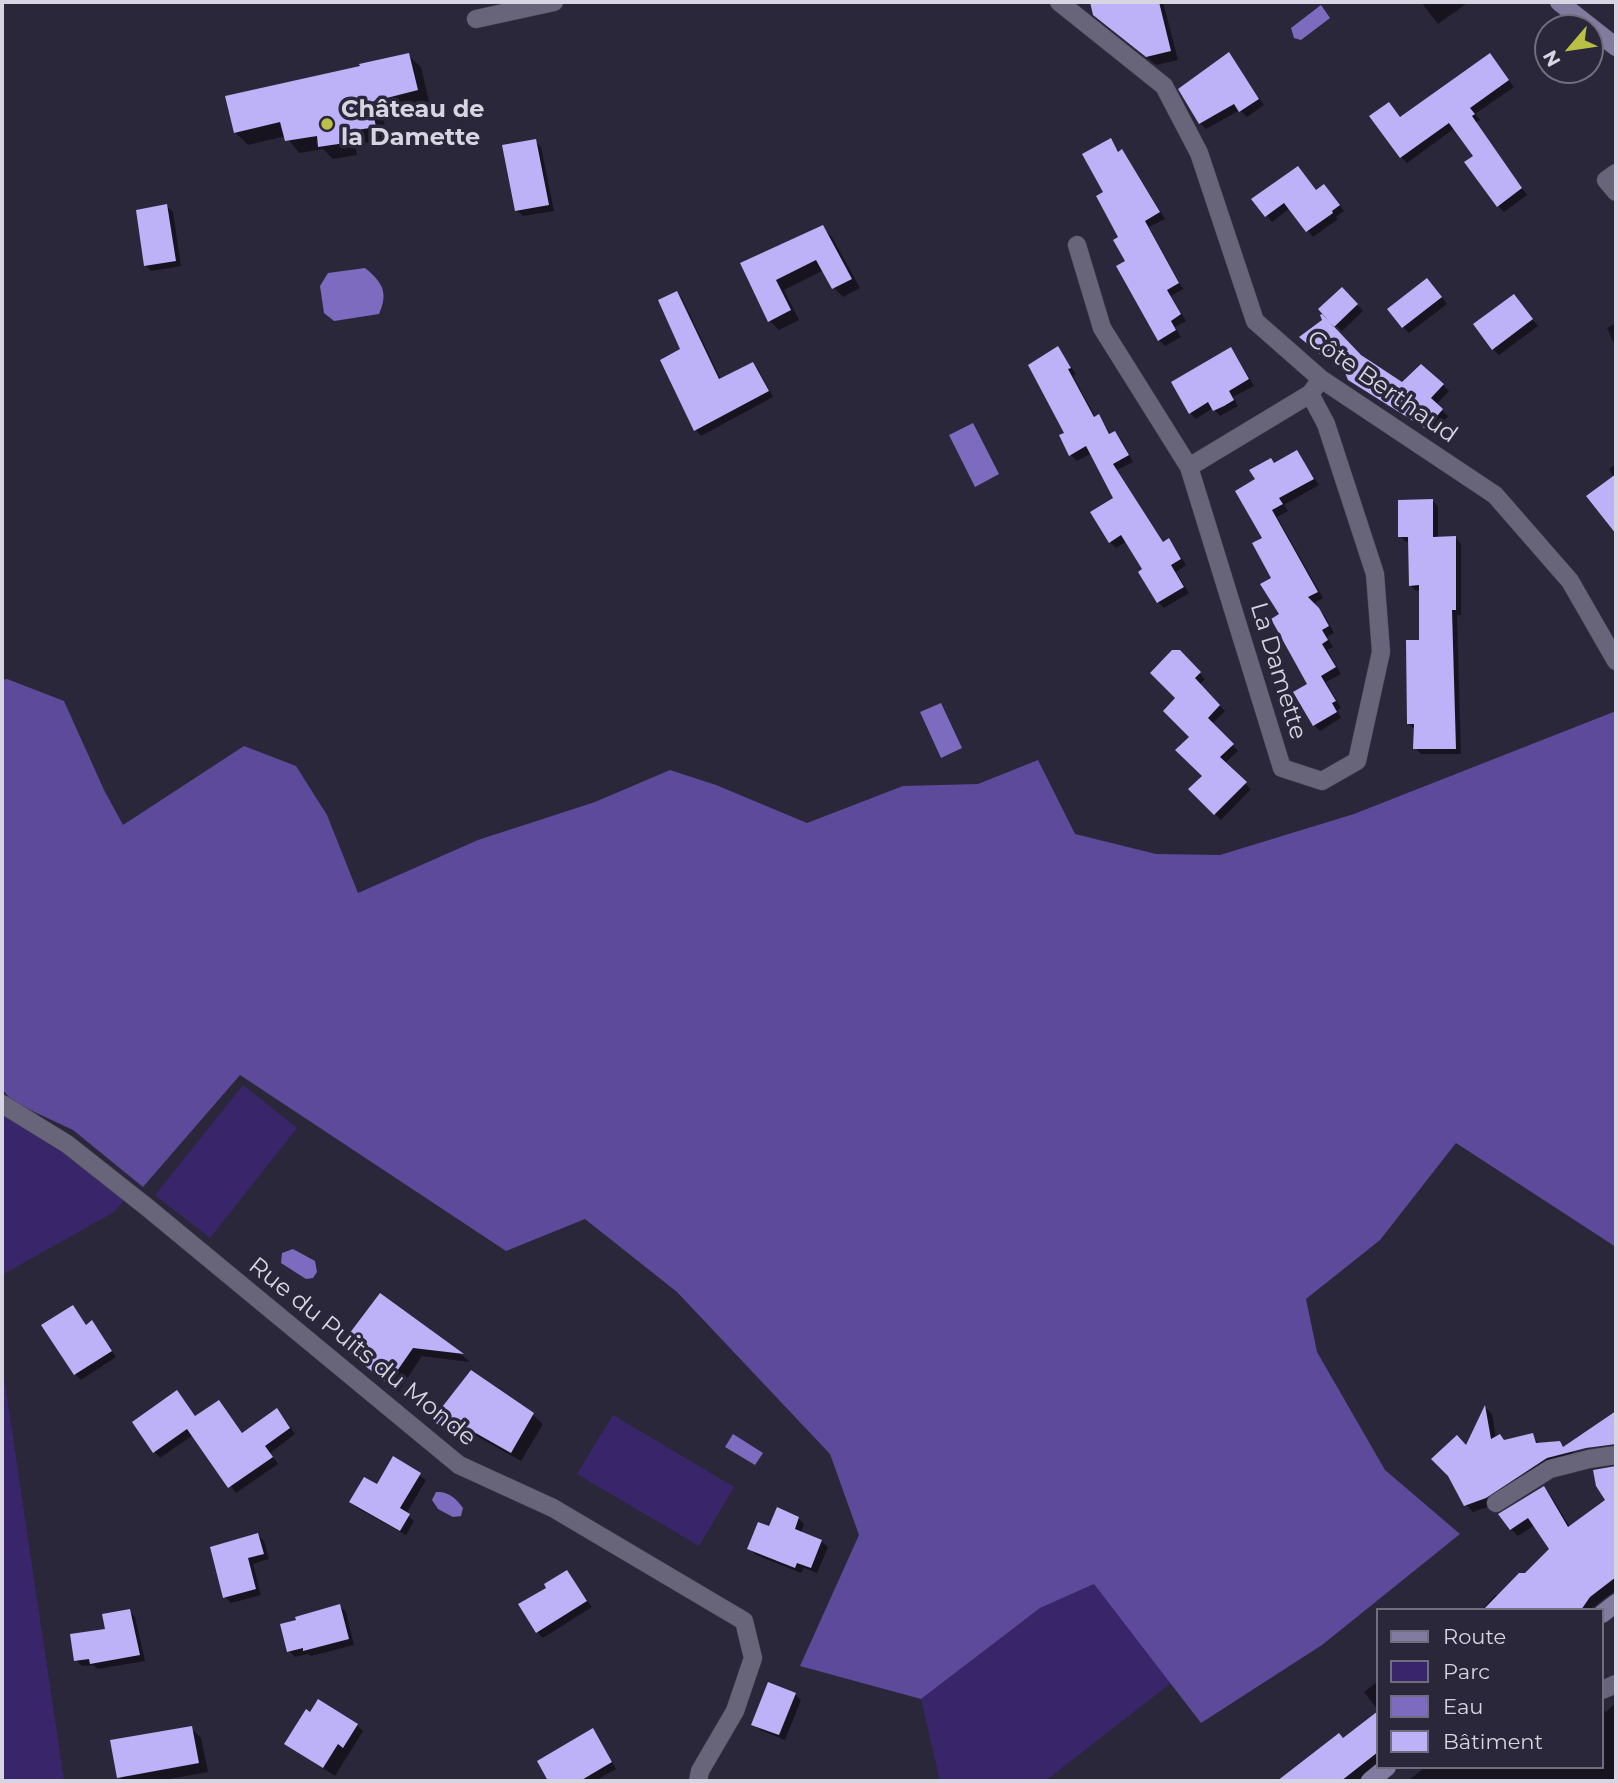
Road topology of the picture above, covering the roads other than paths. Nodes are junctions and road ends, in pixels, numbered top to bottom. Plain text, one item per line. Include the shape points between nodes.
1 (554, 2) edge
2 (1059, 2) edge
3 (1559, 2) edge
4 (476, 19) dead end
5 (1616, 47) edge
6 (1616, 173) edge
7 (1616, 192) edge
8 (1077, 245) dead end
9 (1321, 379) junction
10 (1310, 394) junction
11 (1189, 467) junction
12 (1616, 661) edge
13 (2, 1104) edge
14 (1616, 1455) edge
15 (1496, 1503) dead end
16 (1385, 1769) edge
17 (698, 1781) edge
18 (1370, 1781) edge

1 - 4 street
2 - 9 street, Côte Berthaud via 1164,86 1199,153 1255,321
3 - 5 street
6 - 7 street via 1606,180
8 - 11 street, La Damette via 1102,328
9 - 10 street
9 - 12 street, Côte Berthaud via 1495,495 1570,581
10 - 11 street
10 - 11 street, La Damette via 1326,424 1375,574 1381,652 1357,761 1322,781 1282,768
13 - 17 street, Rue du Puits du Monde via 67,1144 128,1192 459,1465 553,1508 744,1621 753,1658 735,1711
14 - 15 street via 1550,1469
16 - 18 street

